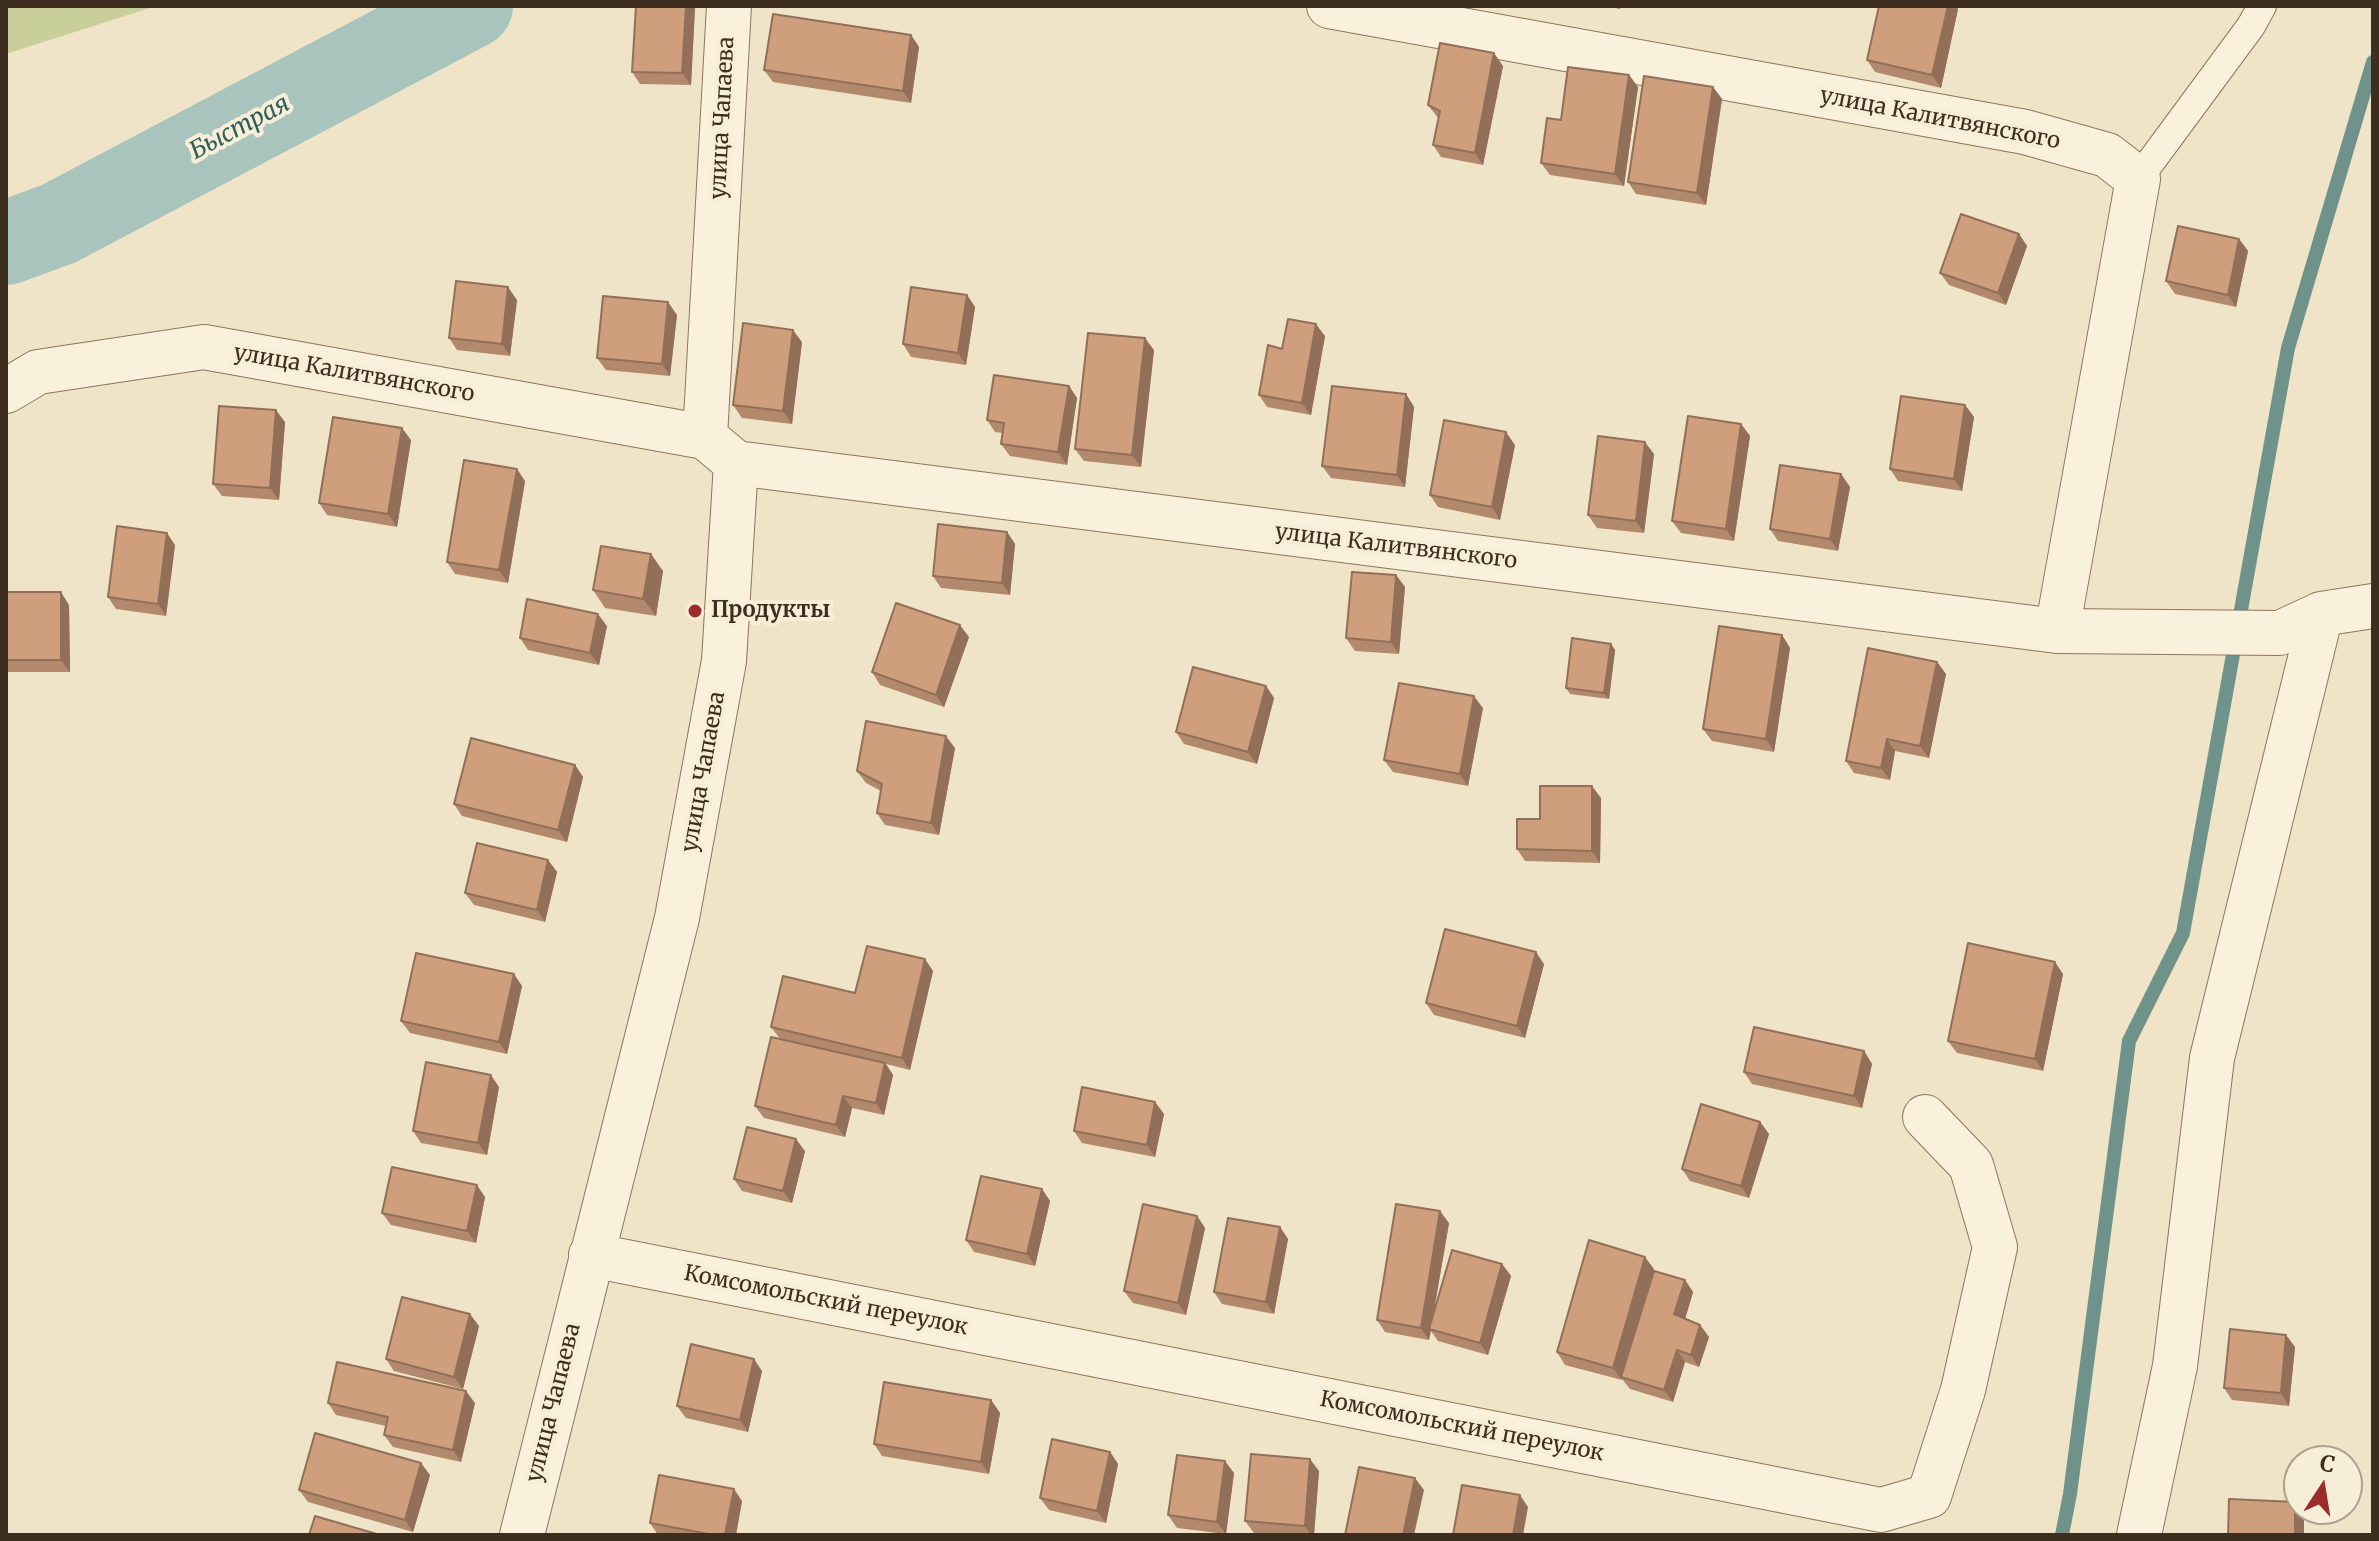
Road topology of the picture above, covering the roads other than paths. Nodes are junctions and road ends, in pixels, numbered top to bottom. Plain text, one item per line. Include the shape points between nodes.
1 (729, 6) edge
2 (1329, 6) edge
3 (2262, 6) edge
4 (2138, 179) junction
5 (6, 391) edge
6 (720, 450) junction
7 (2373, 606) edge
8 (2321, 614) junction
9 (2074, 632) junction
10 (1925, 1117) dead end
11 (591, 1255) junction
12 (522, 1535) edge
13 (2139, 1535) edge

1 - 6 street, улица Чапаева
2 - 4 street, улица Калитвянского via 2025,132 2107,155
3 - 4 lane
4 - 9 street
5 - 6 street, улица Калитвянского via 38,372 204,347
6 - 9 street, улица Калитвянского
6 - 11 street, улица Чапаева via 724,661 677,918
7 - 8 street, улица Калитвянского
8 - 9 street, улица Калитвянского via 2280,633
8 - 13 street via 2212,1058 2175,1366
10 - 11 street, Комсомольский переулок via 1971,1165 1995,1247 1963,1390 1929,1496 1881,1510
11 - 12 street, улица Чапаева

